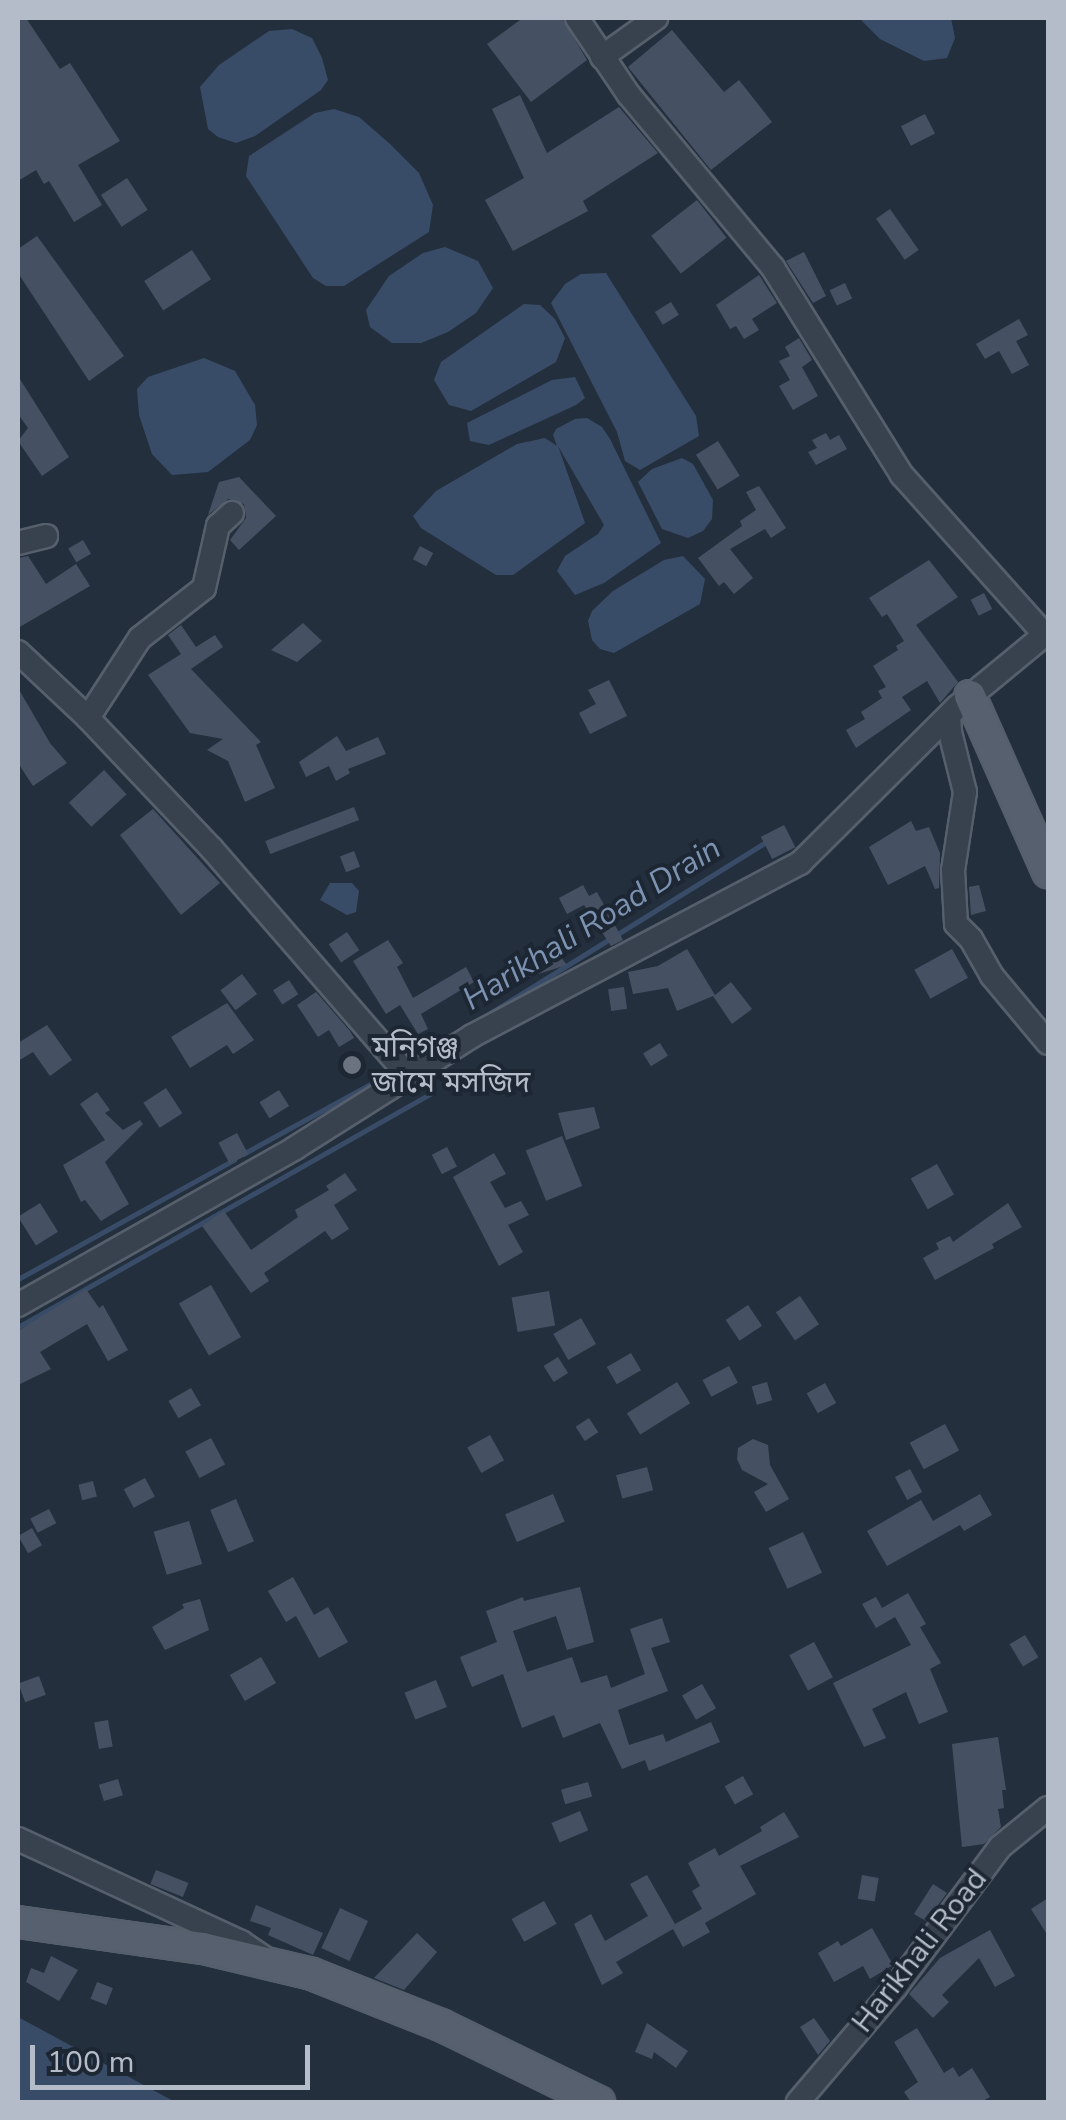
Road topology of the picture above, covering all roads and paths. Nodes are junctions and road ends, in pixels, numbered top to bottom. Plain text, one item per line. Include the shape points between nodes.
1 (577, 18) edge
2 (656, 18) edge
3 (602, 56) junction
4 (232, 513) dead end
5 (46, 536) dead end
6 (18, 543) edge
7 (1047, 633) edge
8 (18, 652) edge
9 (964, 701) junction
10 (88, 718) junction
11 (1048, 872) edge
12 (1048, 1043) edge
13 (408, 1075) junction
14 (18, 1305) edge
15 (1048, 1808) edge
16 (18, 1839) edge
17 (18, 1922) edge
18 (273, 1964) junction
19 (599, 2102) edge
20 (798, 2102) edge

1 - 3 street
2 - 3 street
3 - 7 street via 773,268 902,474
4 - 10 street via 218,526 204,588 140,638
5 - 6 street
7 - 9 street
8 - 10 street
9 - 11 main road
9 - 12 street via 949,716 966,792 954,870 956,924
9 - 13 street via 800,863 647,940
10 - 13 street
13 - 14 street
15 - 20 street, Harikhali Road via 1000,1848
16 - 18 street via 240,1942
17 - 18 main road
18 - 19 main road via 440,2025

